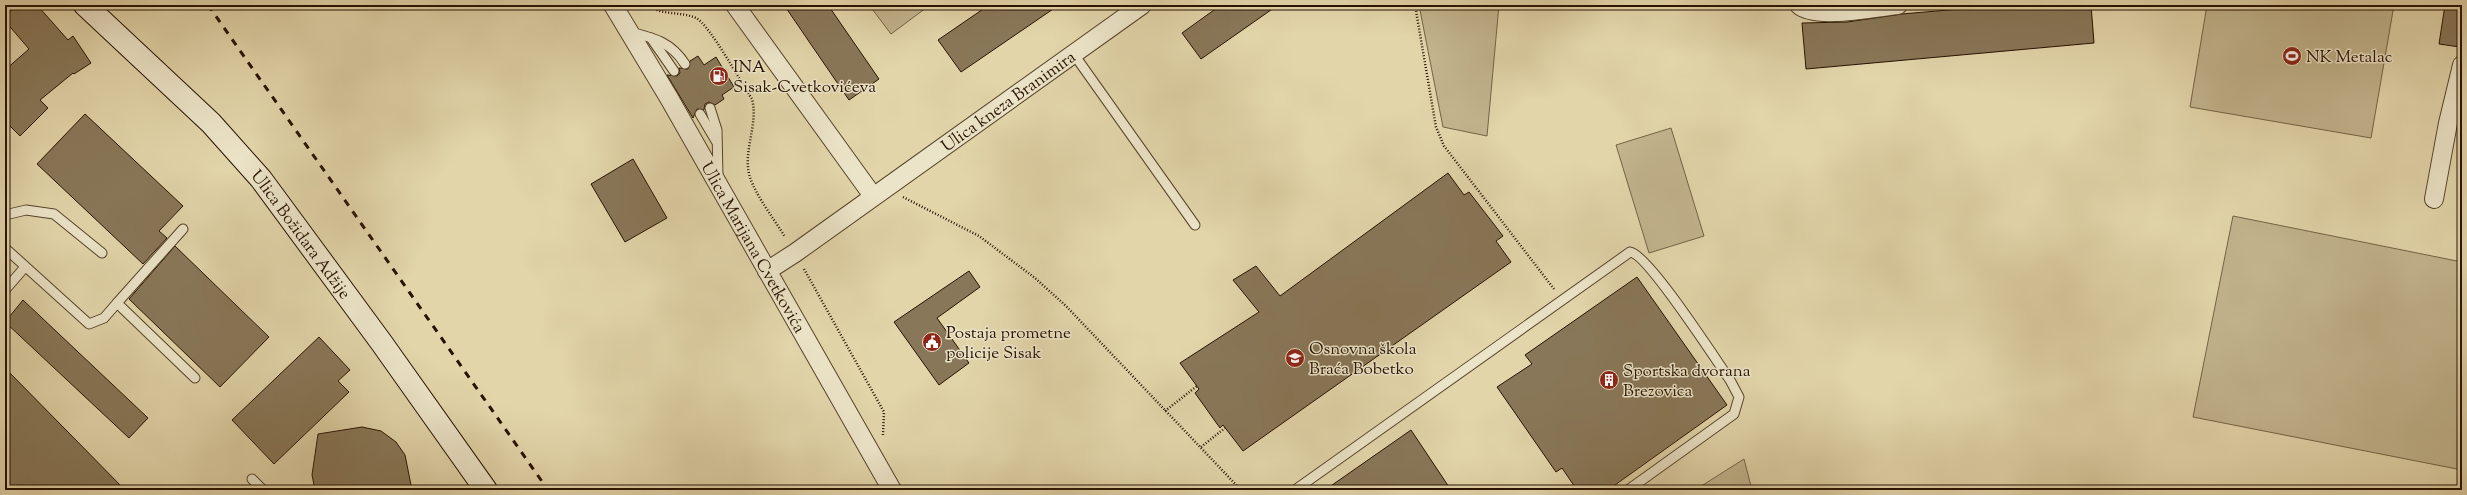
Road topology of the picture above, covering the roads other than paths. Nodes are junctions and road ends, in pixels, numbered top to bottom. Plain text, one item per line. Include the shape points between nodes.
1 (85, 5) edge
2 (613, 5) edge
3 (735, 5) edge
4 (1142, 5) edge
5 (1799, 5) edge
6 (1898, 5) edge
7 (629, 32) junction
8 (651, 38) junction
9 (1073, 53) junction
10 (685, 64) dead end
11 (2462, 65) edge
12 (674, 71) dead end
13 (710, 108) dead end
14 (700, 114) dead end
15 (717, 142) junction
16 (718, 182) junction
17 (880, 191) junction
18 (2434, 199) dead end
19 (5, 215) edge
20 (1195, 225) dead end
21 (183, 229) dead end
22 (5, 248) edge
23 (102, 253) dead end
24 (25, 267) junction
25 (767, 271) junction
26 (5, 290) edge
27 (117, 304) junction
28 (195, 378) dead end
29 (252, 479) dead end
30 (262, 490) edge
31 (486, 490) edge
32 (892, 490) edge
33 (1295, 490) edge
34 (1628, 490) edge

1 - 31 main road, Ulica Božidara Adžije via 211,123 256,173
2 - 7 street, Ulica Marijana Cvetkovića
3 - 17 street
4 - 9 street, Ulica kneza Branimira
5 - 6 street via 1807,10 1821,12
7 - 8 lane
7 - 16 street, Ulica Marijana Cvetkovića
8 - 10 lane via 662,41 675,50
8 - 12 lane
9 - 17 street, Ulica kneza Branimira
9 - 20 lane
11 - 18 street via 2449,116
13 - 15 lane via 715,120
14 - 15 lane
15 - 16 lane
16 - 25 street, Ulica Marijana Cvetkovića
17 - 25 street, Ulica kneza Branimira
19 - 23 lane via 26,210 54,214
21 - 27 lane
22 - 24 lane
24 - 26 lane
24 - 27 lane via 89,324 104,318
25 - 32 street, Ulica Marijana Cvetkovića
27 - 28 lane
29 - 30 lane
33 - 34 lane via 1563,301 1626,253 1637,253 1660,281 1738,393 1738,406 1734,414

